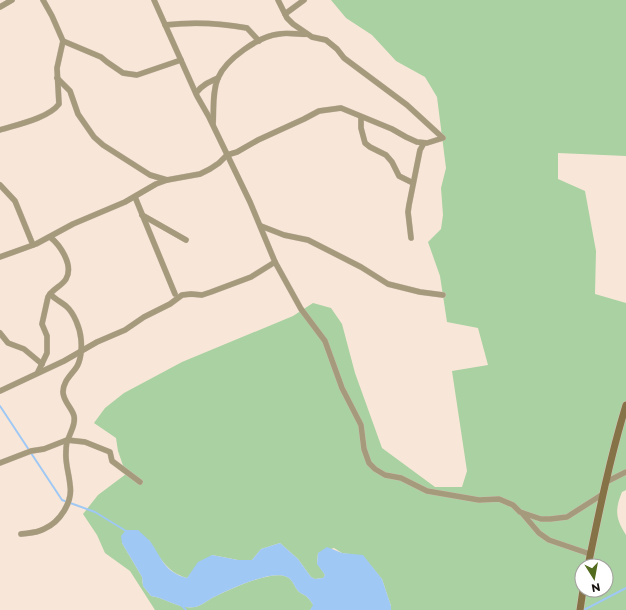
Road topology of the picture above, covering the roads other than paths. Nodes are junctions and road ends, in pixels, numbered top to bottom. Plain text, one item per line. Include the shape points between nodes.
1 (12, 0) edge
2 (43, 0) edge
3 (154, 0) edge
4 (278, 0) edge
5 (304, 0) edge
6 (0, 7) edge
7 (285, 14) junction
8 (165, 25) junction
9 (307, 34) junction
10 (63, 41) junction
11 (260, 41) junction
12 (181, 60) junction
13 (57, 78) junction
14 (218, 78) junction
15 (196, 93) junction
16 (361, 116) junction
17 (213, 125) junction
18 (0, 130) edge
19 (424, 142) junction
20 (227, 155) junction
21 (167, 180) junction
22 (413, 184) junction
23 (0, 185) edge
24 (135, 197) junction
25 (142, 215) junction
26 (261, 226) junction
27 (50, 236) junction
28 (411, 238) dead end
29 (186, 240) dead end
30 (33, 245) junction
31 (0, 257) edge
32 (275, 262) junction
33 (50, 294) junction
34 (175, 294) dead end
35 (443, 295) dead end
36 (0, 333) edge
37 (82, 352) junction
38 (42, 364) junction
39 (38, 372) junction
40 (0, 391) edge
41 (626, 405) edge
42 (67, 440) junction
43 (0, 463) edge
44 (626, 472) edge
45 (140, 482) dead end
46 (606, 482) junction
47 (603, 494) junction
48 (520, 512) junction
49 (20, 534) dead end
50 (590, 554) junction
51 (589, 558) edge
52 (582, 598) edge
53 (580, 610) edge

1 - 6 street
2 - 10 street
3 - 8 street
4 - 7 street
5 - 7 street
7 - 9 street via 293,24
8 - 11 street via 211,24 247,28
8 - 12 street
9 - 11 street via 279,34
9 - 19 street via 326,40 344,58 407,105 443,138
10 - 12 street via 102,56 106,62 123,73 136,75
10 - 13 street
11 - 14 street via 249,46 235,58
12 - 15 street
13 - 18 street via 59,104 56,108 47,114
13 - 21 street via 70,91 78,114 94,137 150,175
14 - 15 street via 208,82
14 - 17 street via 214,95
15 - 17 street
16 - 19 street via 406,138
16 - 20 street via 341,108 319,111
16 - 22 street via 365,143 386,155 399,176
17 - 20 street
19 - 22 street
20 - 21 street via 200,174
20 - 26 street
21 - 24 street
22 - 28 street via 408,212
23 - 30 street via 15,201
24 - 25 street
24 - 27 street
25 - 29 street
25 - 34 street
26 - 32 street
26 - 35 street via 284,235 308,240 388,284
27 - 30 street
27 - 33 street via 62,249 68,271 66,278
30 - 31 street
32 - 37 street via 252,277 211,292 202,295 182,295 125,330 97,342
32 - 48 street via 301,309 325,341 342,388 361,425 364,450 369,463 385,475 401,478 427,491 479,500 499,499
33 - 37 street via 71,311 79,330
33 - 38 street via 42,321 47,336 47,353
36 - 38 street via 8,342 24,349
37 - 39 street
37 - 42 street via 77,367 66,381 63,393 74,416
38 - 39 street
39 - 40 street
41 - 46 main road
42 - 43 street
42 - 45 street via 85,442 110,452 112,461
42 - 49 street via 66,459 71,485 68,502 58,517 45,529
44 - 46 street
46 - 47 main road
47 - 48 street via 567,517 550,519
47 - 50 main road
48 - 50 street via 549,540
50 - 51 main road
52 - 53 main road

